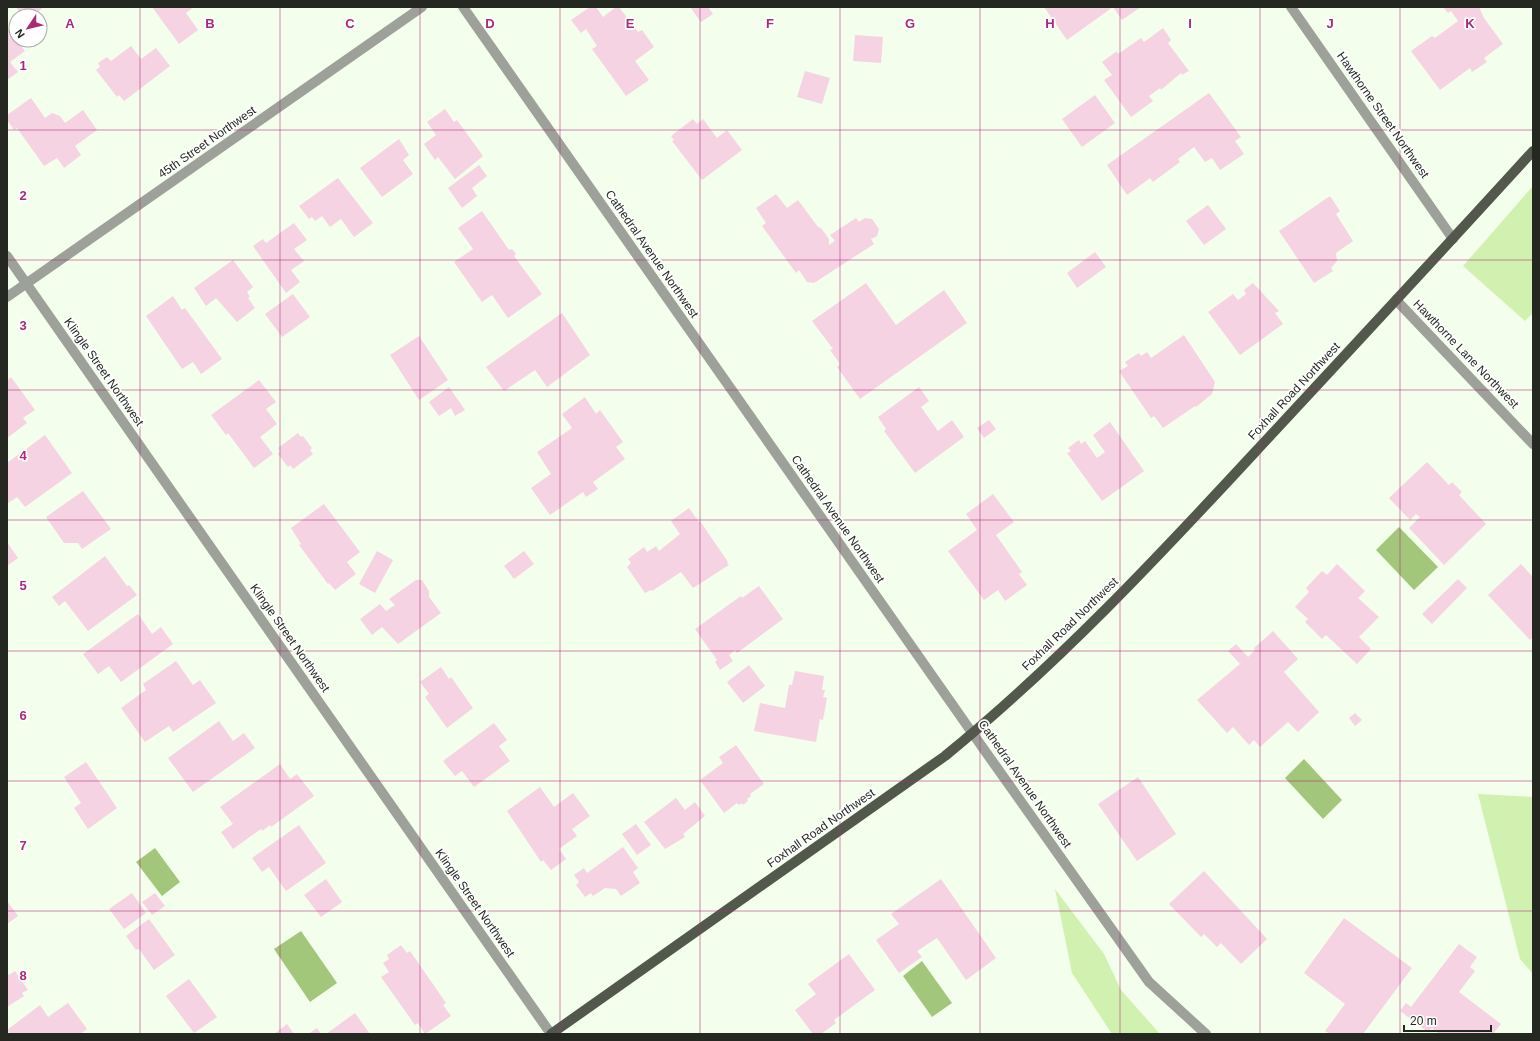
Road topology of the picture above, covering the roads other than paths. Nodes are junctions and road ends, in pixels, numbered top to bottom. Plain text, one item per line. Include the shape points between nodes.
1 (422, 7) edge
2 (463, 7) edge
3 (1291, 7) edge
4 (1533, 151) edge
5 (1453, 239) junction
6 (7, 256) edge
7 (26, 284) junction
8 (7, 297) edge
9 (1396, 300) junction
10 (1533, 444) edge
11 (973, 734) junction
12 (551, 1034) edge
13 (1206, 1034) edge

1 - 7 street, 45th Street Northwest
2 - 11 street, Cathedral Avenue Northwest
3 - 5 street, Hawthorne Street Northwest
4 - 5 main road, Foxhall Road Northwest
5 - 9 main road, Foxhall Road Northwest
6 - 7 street, Klingle Street Northwest
7 - 8 street, 45th Street Northwest
7 - 12 street, Klingle Street Northwest
9 - 10 street, Hawthorne Lane Northwest
9 - 11 main road, Foxhall Road Northwest via 1152,562
11 - 12 main road, Foxhall Road Northwest
11 - 13 street, Cathedral Avenue Northwest via 1149,982

